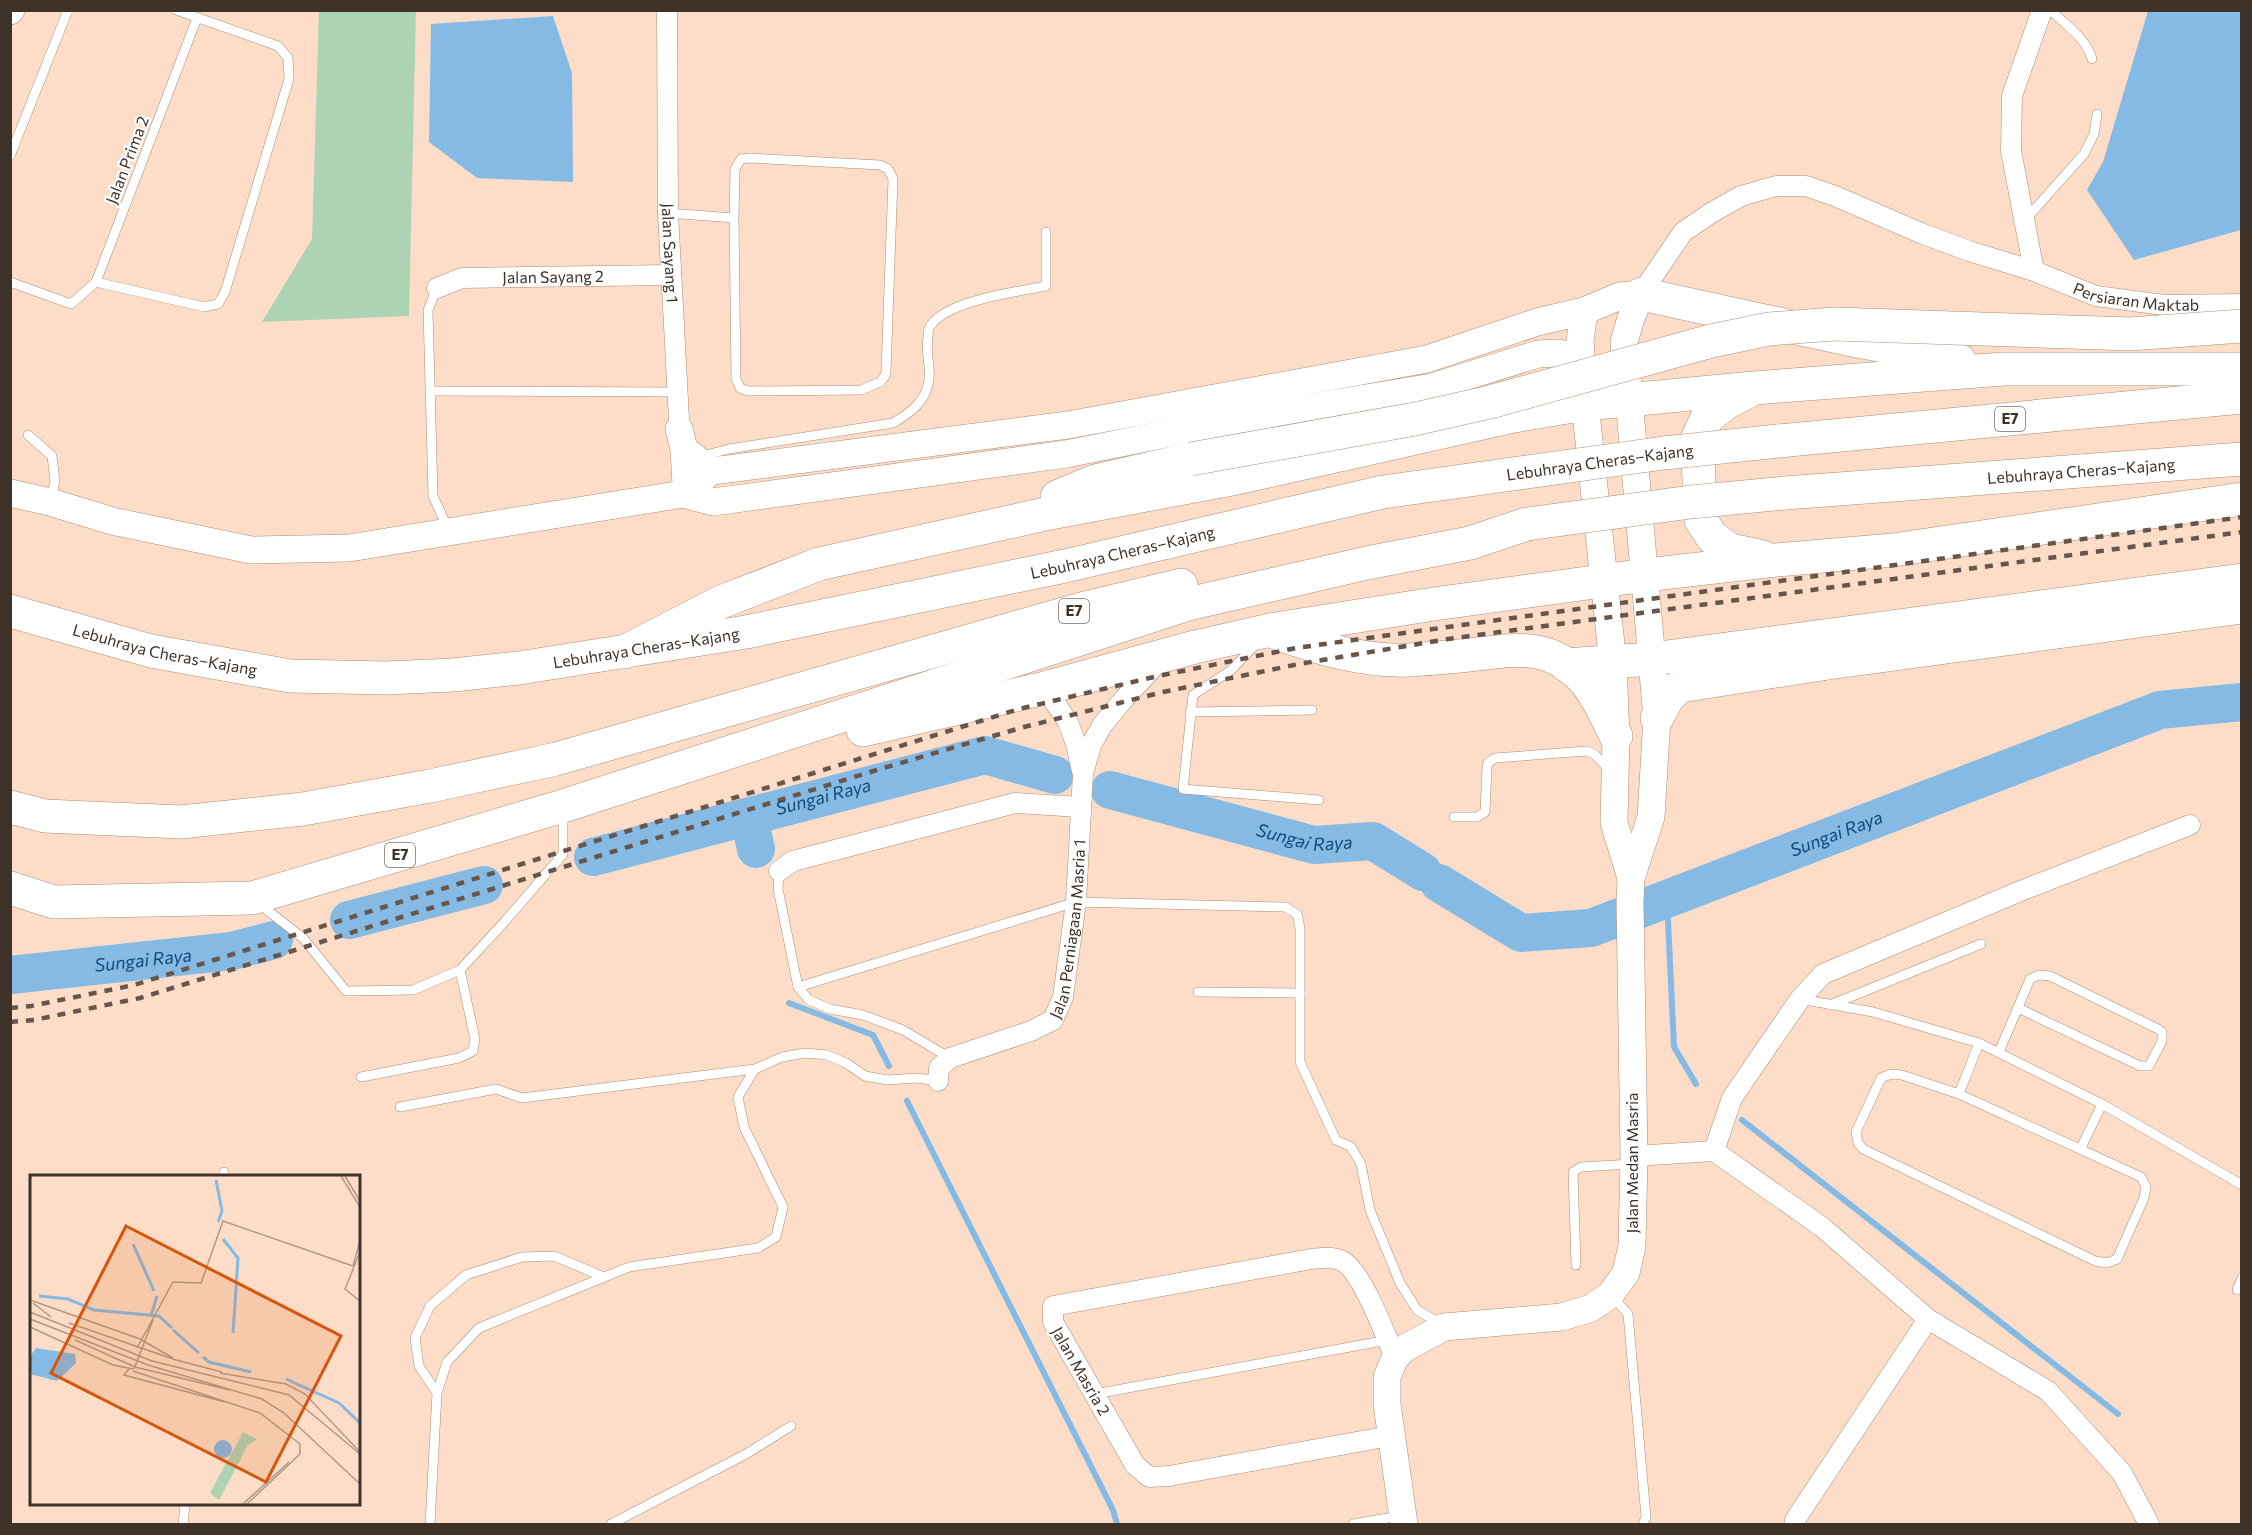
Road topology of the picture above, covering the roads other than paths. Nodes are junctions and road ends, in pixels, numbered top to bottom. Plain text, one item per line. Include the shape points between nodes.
1 (68, 10) edge
2 (176, 10) edge
3 (667, 10) edge
4 (2042, 10) edge
5 (2050, 10) edge
6 (197, 18) junction
7 (2092, 59) dead end
8 (2097, 114) dead end
9 (10, 156) edge
10 (668, 213) junction
11 (734, 218) junction
12 (2025, 220) junction
13 (1047, 232) dead end
14 (2034, 271) junction
15 (671, 275) junction
16 (10, 282) edge
17 (96, 282) junction
18 (437, 288) joint
19 (1641, 294) junction
20 (2241, 304) edge
21 (1584, 311) junction
22 (2241, 326) edge
23 (1581, 362) junction
24 (2003, 369) junction
25 (2241, 369) edge
26 (1754, 388) junction
27 (430, 391) junction
28 (677, 392) junction
29 (2241, 397) edge
30 (1629, 400) junction
31 (1584, 404) junction
32 (679, 429) junction
33 (28, 435) dead end
34 (2241, 459) edge
35 (703, 464) junction
36 (10, 493) edge
37 (683, 494) junction
38 (2241, 499) edge
39 (50, 502) junction
40 (1527, 524) junction
41 (984, 528) junction
42 (450, 533) junction
43 (1776, 560) junction
44 (1646, 574) junction
45 (2241, 580) edge
46 (1603, 581) junction
47 (2241, 608) edge
48 (10, 610) edge
49 (1974, 617) junction
50 (1270, 630) junction
51 (624, 652) junction
52 (1165, 655) junction
53 (1652, 659) junction
54 (1613, 663) junction
55 (1821, 663) junction
56 (1566, 665) junction
57 (1045, 688) junction
58 (1312, 710) dead end
59 (1190, 712) junction
60 (1657, 717) junction
61 (1616, 736) junction
62 (780, 737) junction
63 (1083, 774) junction
64 (1616, 776) junction
65 (1319, 800) dead end
66 (562, 806) junction
67 (10, 807) edge
68 (1080, 807) junction
69 (1454, 817) dead end
70 (2190, 825) dead end
71 (779, 870) joint
72 (10, 888) edge
73 (1630, 890) junction
74 (252, 898) junction
75 (1076, 902) junction
76 (1981, 944) dead end
77 (459, 970) junction
78 (798, 987) junction
79 (1198, 992) dead end
80 (1300, 993) junction
81 (1800, 999) junction
82 (1830, 1005) junction
83 (2018, 1008) junction
84 (1979, 1043) junction
85 (1999, 1052) junction
86 (950, 1058) junction
87 (755, 1069) junction
88 (361, 1077) dead end
89 (938, 1081) joint
90 (1959, 1094) junction
91 (2102, 1104) junction
92 (400, 1107) dead end
93 (2081, 1148) junction
94 (1714, 1151) junction
95 (1634, 1160) junction
96 (2241, 1185) edge
97 (1576, 1265) dead end
98 (604, 1277) junction
99 (2241, 1278) edge
100 (2237, 1290) dead end
101 (1611, 1294) junction
102 (1928, 1319) junction
103 (1444, 1327) junction
104 (1391, 1349) junction
105 (437, 1393) junction
106 (1094, 1394) junction
107 (791, 1426) dead end
108 (1390, 1436) junction
109 (185, 1505) edge
110 (1404, 1520) edge
111 (183, 1524) edge
112 (430, 1524) edge
113 (611, 1524) edge
114 (1353, 1524) edge
115 (1643, 1524) edge
116 (1795, 1524) edge
117 (2149, 1524) edge

1 - 9 lane
2 - 6 lane
3 - 10 street, Jalan Sayang 1
4 - 12 street via 2012,96 2011,151
5 - 7 lane via 2085,44
6 - 17 lane, Jalan Prima 2
6 - 17 lane via 278,46 288,58 289,79 225,292 218,304 204,307
8 - 12 lane via 2094,134 2084,154
10 - 11 lane
10 - 15 street, Jalan Sayang 1
11 - 11 lane via 735,169 741,159 880,165 888,170 893,179 886,371 880,382 861,390 740,388 736,379
12 - 14 street
13 - 35 lane via 1046,286 975,301 946,312 930,326 926,345 929,379 923,399 910,413 893,423 729,449
14 - 19 street, Persiaran Maktab via 1923,234 1806,186 1776,186 1741,196 1683,232
14 - 20 street, Persiaran Maktab via 2096,296 2164,305
15 - 18 street, Jalan Sayang 2 via 462,278
15 - 28 street, Jalan Sayang 1
16 - 17 lane, Jalan Prima 2 via 71,304
18 - 27 lane via 428,310
19 - 21 street via 1620,296
19 - 24 highway
19 - 30 street, Jalan Medan Masria via 1624,342
21 - 23 street, Jalan Medan Masria
21 - 35 street via 1537,322 1427,359 1068,425
22 - 41 highway, bridge via 2130,334 1847,324 1769,328 1490,402 1095,481
23 - 31 street, Jalan Medan Masria
23 - 37 street via 1558,352 1538,354 1432,387 1066,454 713,502
24 - 25 highway
24 - 26 highway
26 - 30 highway
26 - 43 highway via 1707,418 1697,439 1701,520 1712,537 1730,550
27 - 28 lane
27 - 42 lane via 433,496
28 - 32 street, Jalan Sayang 1
29 - 51 highway, Lebuhraya Cheras–Kajang / E7, bridge via 1652,454 1383,492 1043,570 746,632
30 - 31 highway
30 - 44 street, Jalan Medan Masria
31 - 41 highway
31 - 46 street, Jalan Medan Masria
32 - 35 street via 684,449
32 - 37 street, Jalan Sayang 1
33 - 39 lane via 52,456 55,481
34 - 40 highway, Lebuhraya Cheras–Kajang / E7, bridge via 1785,493
35 - 37 street
36 - 39 street
37 - 42 street
38 - 43 highway via 1893,550
39 - 42 street via 112,521 251,550 349,548
40 - 62 highway, E7 via 1470,543 1188,604
40 - 67 highway, E7 via 1464,521 1104,604 556,759 430,786 303,808 181,822 45,816
41 - 51 highway via 819,564 721,602
43 - 44 highway
44 - 46 highway
44 - 53 street, Jalan Medan Masria
45 - 49 highway
46 - 50 highway
46 - 54 street, Jalan Medan Masria
47 - 55 highway
48 - 51 highway, Lebuhraya Cheras–Kajang / E7 via 151,651 290,676 453,675
49 - 53 highway
49 - 55 highway via 1932,633
50 - 52 highway
50 - 56 highway via 1311,646 1355,656 1407,660 1513,649 1540,651
50 - 59 lane via 1230,671 1193,695
52 - 57 highway
52 - 63 street via 1103,724 1091,745
53 - 54 highway
53 - 60 street, Jalan Medan Masria
54 - 56 highway
54 - 61 street, Jalan Medan Masria
55 - 60 highway via 1680,686 1668,697
56 - 61 highway via 1584,680
57 - 62 highway via 847,733
57 - 63 street via 1068,722
58 - 59 lane
59 - 65 lane via 1183,789
60 - 73 street, Jalan Medan Masria via 1651,817
61 - 64 street, Jalan Medan Masria
62 - 66 highway, E7
63 - 68 street, Jalan Perniagaan Masria 1
64 - 69 lane via 1587,751 1496,758 1487,767 1485,812 1477,817
64 - 73 street, Jalan Medan Masria via 1614,823
66 - 74 highway, E7
66 - 77 lane via 563,854
68 - 71 street via 1015,803 793,861
68 - 75 street, Jalan Perniagaan Masria 1
70 - 81 street via 1823,974
71 - 78 lane via 778,889
72 - 74 highway, E7 via 54,902
73 - 95 street, Jalan Medan Masria
74 - 77 lane via 303,938 346,991 413,990
75 - 78 lane
75 - 80 lane via 1285,907 1297,914 1300,928
75 - 86 street, Jalan Perniagaan Masria 1 via 1063,997 1053,1020
76 - 82 lane
77 - 88 lane via 476,1039 473,1051 459,1058
78 - 86 lane via 809,1000 903,1030
79 - 80 lane
80 - 103 lane via 1300,1062 1336,1140 1351,1147 1361,1164 1370,1210 1400,1283 1418,1310
81 - 82 lane
81 - 94 street via 1732,1098
82 - 84 lane via 1874,1012
83 - 83 lane via 2140,1066 2149,1066 2162,1041 2158,1029 2050,976 2030,979
83 - 85 lane
84 - 85 lane
84 - 90 lane
85 - 91 lane
86 - 89 street via 939,1068
87 - 89 lane via 782,1057 806,1053 827,1055 865,1076
87 - 92 lane via 522,1098 496,1089
87 - 98 lane via 738,1097 744,1127 783,1207 776,1237 758,1248 629,1267
90 - 93 lane
90 - 93 lane via 1902,1075 1881,1078 1856,1132 1858,1143 1863,1149 2095,1261 2107,1263 2117,1259 2146,1187 2141,1177
91 - 93 lane
91 - 96 lane
94 - 95 street
94 - 102 street via 1822,1227
95 - 97 lane via 1581,1167 1573,1172
95 - 101 street, Jalan Medan Masria via 1632,1246 1626,1273
98 - 105 lane via 479,1328 447,1362
98 - 105 lane via 554,1256 522,1257 466,1275 430,1306 415,1338 419,1365
99 - 100 lane
101 - 103 street, Jalan Medan Masria via 1591,1308 1562,1317
101 - 115 lane via 1628,1314 1646,1517
102 - 116 street via 1821,1478
102 - 117 street via 2048,1391 2122,1473
103 - 104 street, Jalan Medan Masria via 1412,1344
104 - 106 lane
104 - 106 street, Jalan Masria 2 via 1357,1275 1345,1262 1333,1257 1311,1258 1053,1306 1053,1322
104 - 108 street via 1386,1377
105 - 112 lane
106 - 108 street, Jalan Masria 2 via 1135,1465 1149,1477
107 - 113 lane via 746,1454
108 - 110 street
109 - 111 lane
110 - 114 lane

